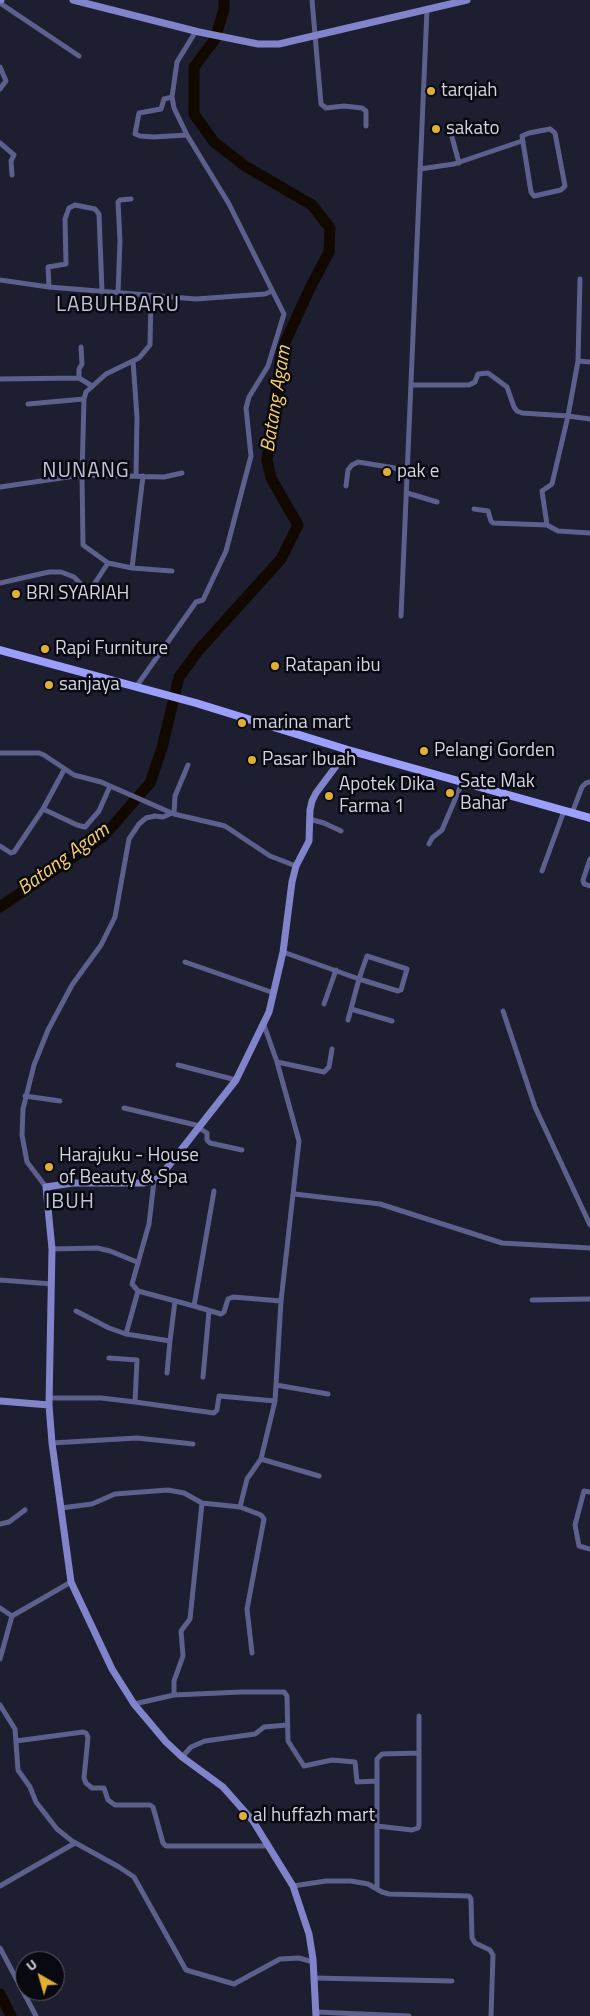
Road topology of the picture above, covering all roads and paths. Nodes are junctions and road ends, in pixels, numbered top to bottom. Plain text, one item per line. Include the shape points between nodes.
1 (73, 0) edge
2 (312, 0) edge
3 (467, 0) edge
4 (0, 1) edge
5 (427, 9) junction
6 (197, 31) junction
7 (314, 36) junction
8 (79, 56) dead end
9 (0, 68) edge
10 (0, 89) edge
11 (169, 98) junction
12 (366, 126) dead end
13 (185, 136) junction
14 (452, 137) dead end
15 (522, 142) junction
16 (0, 143) edge
17 (459, 163) junction
18 (420, 169) junction
19 (12, 175) dead end
20 (131, 199) dead end
21 (580, 279) dead end
22 (0, 280) edge
23 (49, 287) junction
24 (102, 291) junction
25 (118, 293) junction
26 (269, 293) junction
27 (151, 296) junction
28 (81, 348) dead end
29 (133, 361) junction
30 (578, 361) junction
31 (590, 362) edge
32 (79, 378) junction
33 (0, 379) edge
34 (412, 384) junction
35 (92, 386) junction
36 (84, 399) junction
37 (28, 404) dead end
38 (568, 416) junction
39 (590, 419) edge
40 (182, 473) dead end
41 (82, 475) junction
42 (136, 475) junction
43 (143, 476) junction
44 (407, 477) junction
45 (346, 486) dead end
46 (0, 487) edge
47 (407, 493) junction
48 (437, 502) dead end
49 (474, 509) dead end
50 (548, 524) junction
51 (590, 533) edge
52 (108, 563) junction
53 (132, 568) junction
54 (172, 571) dead end
55 (0, 583) edge
56 (401, 616) dead end
57 (0, 650) edge
58 (136, 687) junction
59 (348, 750) junction
60 (0, 753) edge
61 (188, 765) dead end
62 (64, 770) junction
63 (590, 782) edge
64 (462, 783) junction
65 (110, 786) junction
66 (43, 809) junction
67 (568, 812) junction
68 (173, 814) junction
69 (590, 818) edge
70 (309, 820) junction
71 (341, 831) dead end
72 (430, 844) dead end
73 (0, 846) edge
74 (590, 859) edge
75 (296, 866) junction
76 (542, 871) dead end
77 (590, 886) edge
78 (283, 952) junction
79 (185, 962) dead end
80 (336, 970) junction
81 (359, 978) junction
82 (274, 993) junction
83 (324, 1004) dead end
84 (351, 1009) junction
85 (503, 1011) dead end
86 (348, 1020) dead end
87 (392, 1021) dead end
88 (264, 1025) junction
89 (332, 1049) dead end
90 (278, 1062) junction
91 (178, 1065) dead end
92 (236, 1080) junction
93 (25, 1096) junction
94 (60, 1101) dead end
95 (124, 1108) dead end
96 (200, 1127) junction
97 (242, 1150) dead end
98 (154, 1181) junction
99 (46, 1187) junction
100 (214, 1191) dead end
101 (294, 1194) junction
102 (590, 1225) edge
103 (590, 1248) edge
104 (52, 1249) junction
105 (137, 1262) junction
106 (0, 1280) edge
107 (52, 1284) junction
108 (138, 1291) junction
109 (590, 1299) edge
110 (532, 1300) dead end
111 (175, 1301) junction
112 (281, 1301) junction
113 (194, 1306) junction
114 (76, 1311) dead end
115 (209, 1311) junction
116 (126, 1334) junction
117 (170, 1341) junction
118 (109, 1358) dead end
119 (167, 1373) dead end
120 (203, 1377) dead end
121 (276, 1385) junction
122 (328, 1394) dead end
123 (0, 1401) edge
124 (49, 1401) junction
125 (275, 1401) junction
126 (135, 1402) junction
127 (52, 1443) junction
128 (193, 1444) dead end
129 (261, 1459) junction
130 (319, 1476) dead end
131 (590, 1492) edge
132 (202, 1503) junction
133 (240, 1507) junction
134 (61, 1508) junction
135 (25, 1510) dead end
136 (0, 1524) edge
137 (590, 1549) edge
138 (71, 1582) junction
139 (0, 1608) edge
140 (12, 1616) junction
141 (252, 1653) dead end
142 (0, 1659) edge
143 (174, 1695) junction
144 (134, 1704) junction
145 (0, 1705) edge
146 (419, 1716) dead end
147 (287, 1725) junction
148 (16, 1741) junction
149 (419, 1753) junction
150 (182, 1757) junction
151 (377, 1781) junction
152 (377, 1826) junction
153 (75, 1843) junction
154 (270, 1846) junction
155 (0, 1886) edge
156 (293, 1886) junction
157 (376, 1889) junction
158 (0, 1948) edge
159 (313, 1962) junction
160 (314, 1978) junction
161 (452, 1981) dead end
162 (316, 2014) edge
163 (36, 2016) edge
164 (409, 2016) edge
165 (491, 2016) edge

1 - 6 street
2 - 7 street
3 - 5 street
4 - 8 street
5 - 7 street
5 - 18 street
6 - 7 street via 258,44 279,44
6 - 11 street via 180,54
7 - 12 street via 322,106 362,108 366,111
9 - 10 street via 6,81
11 - 13 street
11 - 13 street via 164,99 161,109 139,113 135,134 154,138
13 - 26 street via 229,204
14 - 17 street
15 - 15 street via 522,136 529,133 554,130 564,188 536,196 532,194
15 - 17 street
16 - 19 street via 14,155
17 - 18 street
18 - 34 street
20 - 25 street via 118,202
21 - 30 street
22 - 23 street
23 - 24 street
23 - 24 street via 48,267 66,264 65,223 69,208 75,205 98,212
24 - 25 street
25 - 27 street
26 - 27 street via 203,299
26 - 58 street via 284,314 283,322 268,366 246,408 251,456 226,551 203,600 196,602
27 - 29 street via 150,345
28 - 32 street
29 - 35 street via 118,367
29 - 42 street via 137,417
30 - 31 street
30 - 38 street
32 - 33 street
32 - 35 street
34 - 38 street via 469,385 475,382 478,374 488,373 507,387 517,411
34 - 44 street
35 - 36 street
36 - 37 street
36 - 41 street
38 - 39 street
38 - 50 street via 552,484 542,491
40 - 43 street via 164,477
41 - 42 street
41 - 46 street
41 - 52 street via 83,545
42 - 43 street
43 - 53 street
44 - 45 street via 395,468 358,462 348,470
44 - 47 street
47 - 48 street
47 - 56 street
49 - 50 street via 488,511 494,524
50 - 51 street via 558,531
52 - 53 street
52 - 55 street via 89,592 74,577 61,572
53 - 54 street
57 - 58 main road
58 - 59 main road
59 - 64 main road
59 - 70 street via 316,792
60 - 62 street via 39,753
61 - 68 street via 175,796
62 - 65 street
62 - 66 street
63 - 67 street via 582,787
64 - 67 main road
64 - 72 street via 442,830
65 - 66 street via 99,811 85,827
65 - 68 street
66 - 73 street via 14,852
67 - 69 main road
67 - 76 street
68 - 75 street via 225,826 270,856
68 - 93 street via 146,818 129,839 115,917 48,1030
70 - 71 street
70 - 75 street via 309,841
74 - 77 street via 583,880
75 - 78 street
78 - 80 street
78 - 82 street
79 - 82 street
80 - 81 street
80 - 83 street
81 - 81 street via 400,991 407,971 404,967 368,955
81 - 84 street
82 - 88 street
84 - 86 street
84 - 87 street
85 - 102 street via 535,1107
88 - 90 street
88 - 92 street
89 - 90 street via 329,1067 324,1072
90 - 101 street via 299,1141
91 - 92 street
92 - 96 street
93 - 94 street
93 - 99 street via 22,1135 27,1162
95 - 96 street
96 - 97 street via 207,1133 210,1143
96 - 98 street via 166,1171
98 - 99 street
98 - 105 street via 149,1224
99 - 104 street
100 - 113 street
101 - 103 street via 380,1204 502,1244
101 - 112 street
104 - 105 street via 97,1248
104 - 107 street
105 - 108 street via 132,1284
106 - 107 street
107 - 124 street
108 - 111 street
108 - 116 street
109 - 110 street
111 - 113 street
111 - 117 street
112 - 115 street via 233,1297 228,1299 221,1314
112 - 121 street
113 - 115 street
114 - 116 street
115 - 120 street
116 - 117 street
117 - 119 street
118 - 126 street via 137,1360
121 - 122 street
121 - 125 street
123 - 124 street
124 - 126 street via 101,1398
124 - 127 street
125 - 126 street via 219,1396 214,1413
125 - 129 street
127 - 128 street via 137,1438
127 - 134 street
129 - 130 street
129 - 133 street via 247,1479
131 - 137 street via 584,1491 576,1525 579,1546
132 - 133 street
132 - 134 street via 184,1493 168,1490 112,1494 92,1504
132 - 143 street via 190,1619 181,1631 182,1656 174,1681
133 - 141 street via 264,1519 246,1609
134 - 138 street
135 - 136 street via 9,1522
138 - 140 street
138 - 144 street via 112,1669
139 - 140 street
140 - 142 street
143 - 144 street
143 - 147 street via 284,1692 287,1696
144 - 150 street
145 - 148 street via 14,1728
146 - 149 street
147 - 150 street via 264,1727 255,1734 205,1741 191,1747
147 - 151 street via 289,1743 304,1766 332,1760 355,1762 356,1781
148 - 153 street via 18,1770 36,1802 57,1829
148 - 154 street via 86,1734 86,1783 92,1788 104,1788 108,1800 114,1805 154,1807 166,1846
149 - 151 street via 379,1756
149 - 152 street via 418,1828
150 - 154 street via 223,1787
151 - 152 street
152 - 157 street
153 - 155 street
153 - 159 street via 134,1877 186,1970 234,1984 280,1959 299,1958
154 - 156 street
156 - 157 street via 351,1881
156 - 159 street via 309,1934
157 - 165 street via 389,1894 468,1896 471,1899 472,1938 493,1954
158 - 163 street
159 - 160 street
160 - 161 street
160 - 162 street
162 - 164 street

